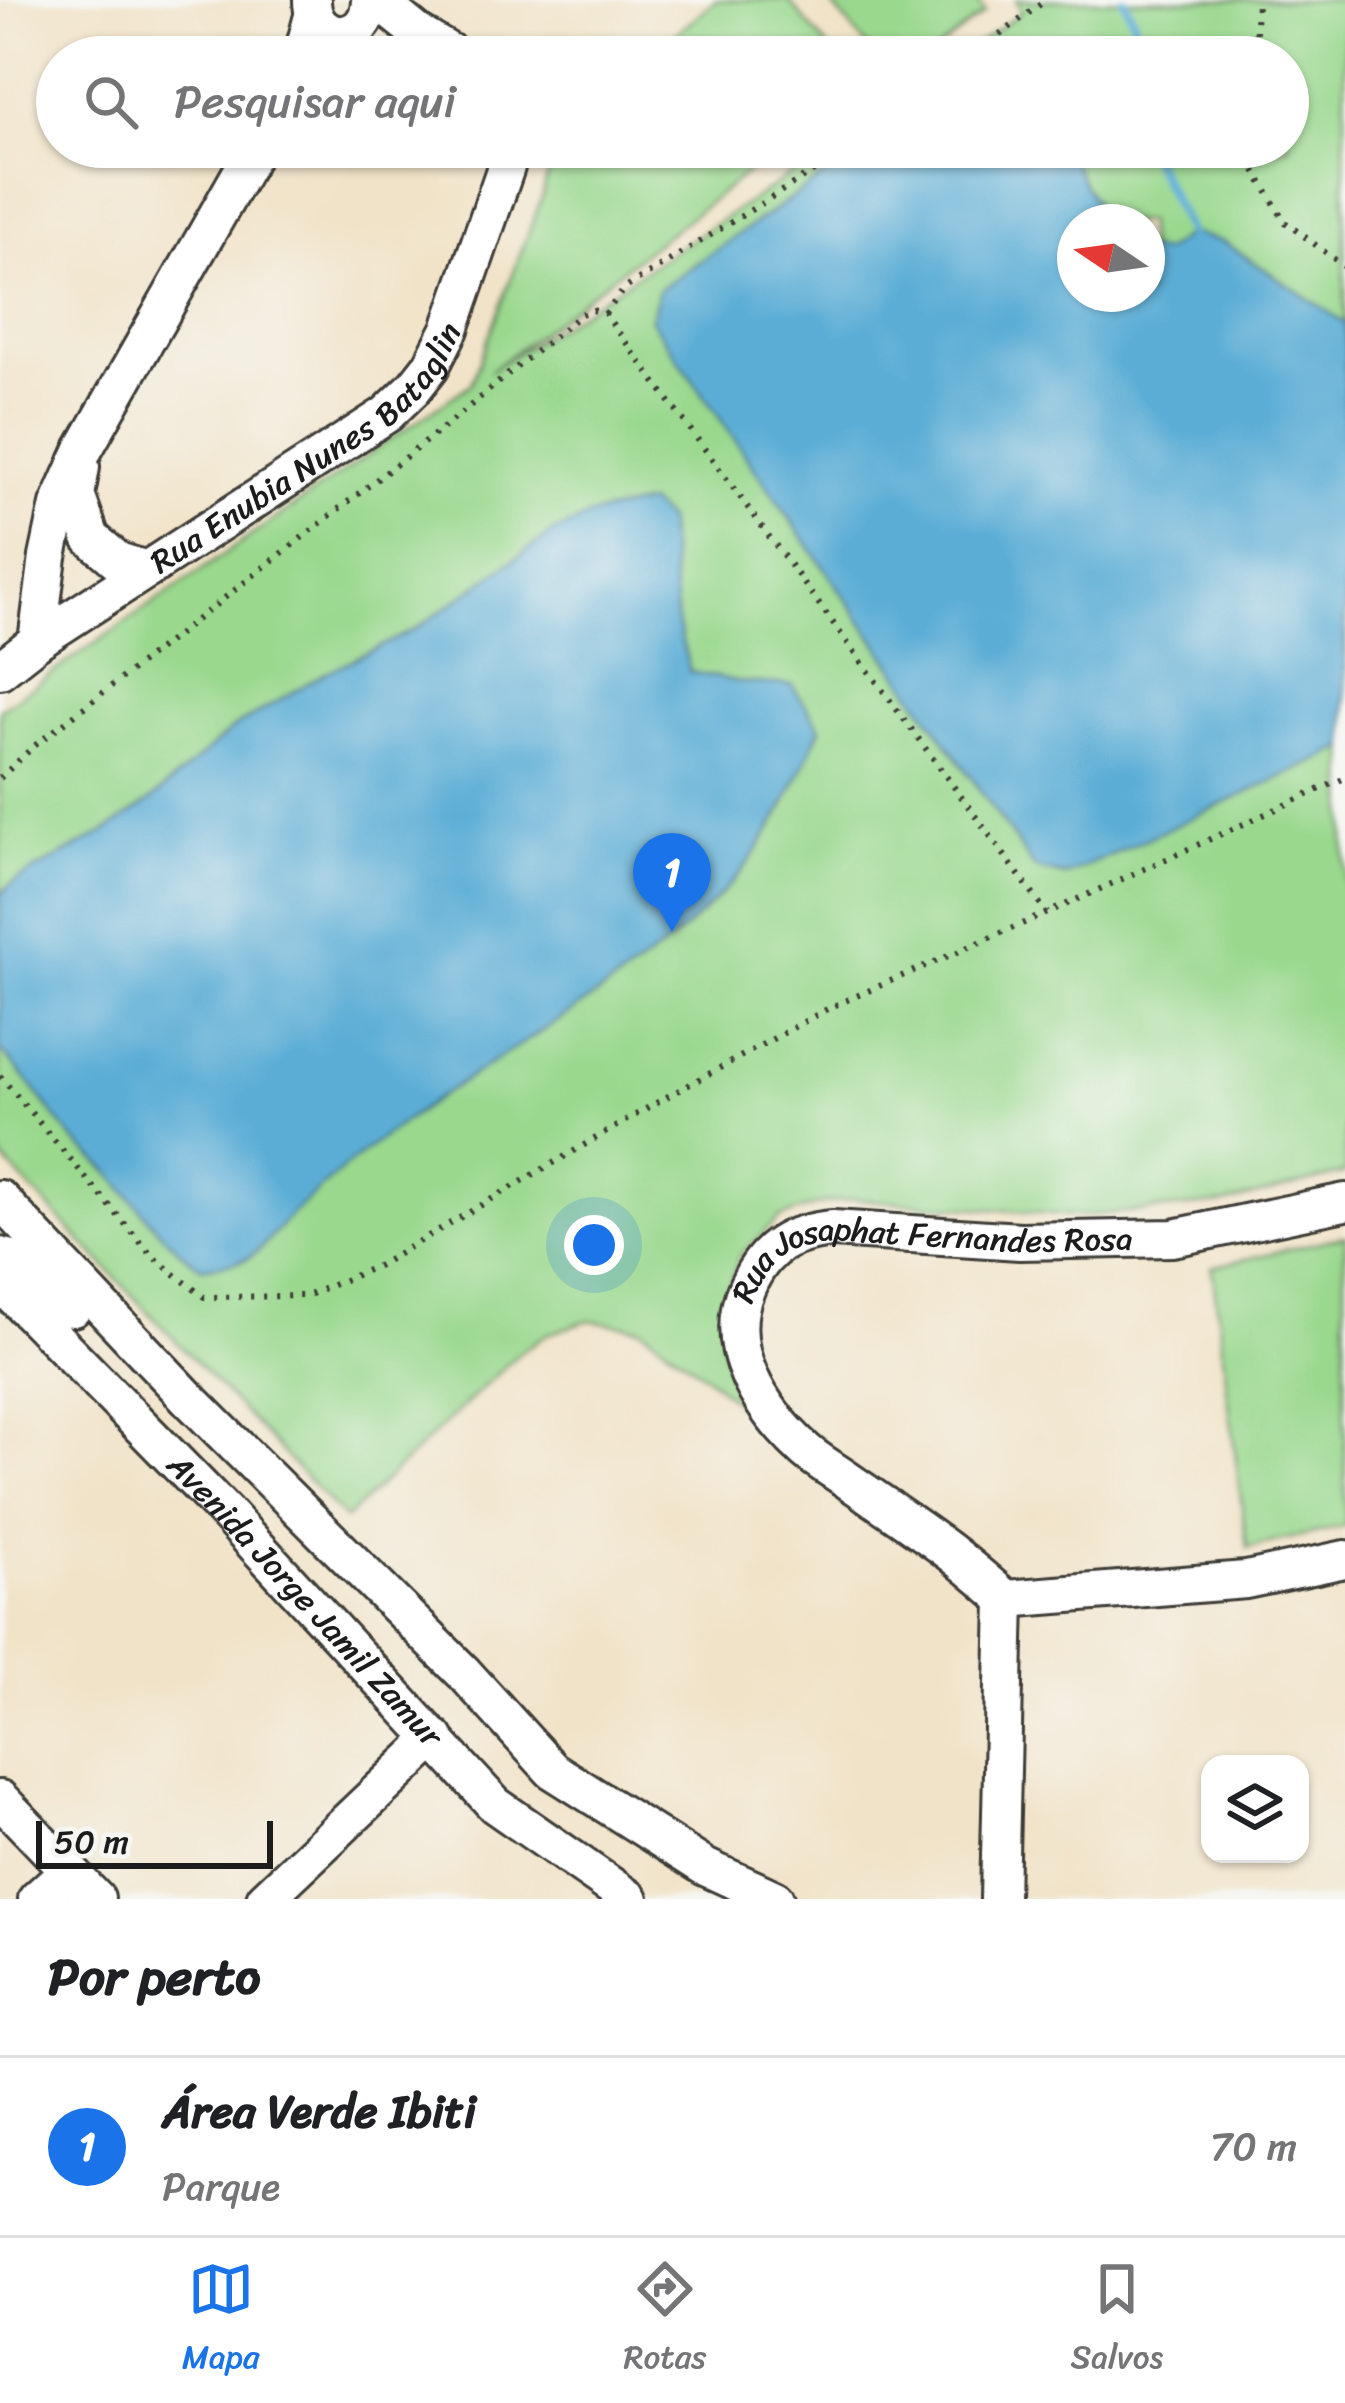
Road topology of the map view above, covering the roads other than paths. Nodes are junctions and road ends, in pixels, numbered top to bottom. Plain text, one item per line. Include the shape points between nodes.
1 (373, 0) edge
2 (321, 21) edge
3 (419, 34) junction
4 (422, 36) edge
5 (244, 168) edge
6 (506, 168) edge
7 (83, 451) junction
8 (147, 570) junction
9 (38, 641) junction
10 (0, 670) edge
11 (0, 1199) edge
12 (1345, 1202) edge
13 (0, 1256) edge
14 (0, 1282) edge
15 (188, 1396) junction
16 (1345, 1559) edge
17 (1006, 1599) junction
18 (435, 1738) junction
19 (0, 1799) edge
20 (69, 1870) junction
21 (37, 1899) edge
22 (96, 1899) edge
23 (265, 1899) edge
24 (630, 1899) edge
25 (775, 1899) edge
26 (999, 1899) edge

1 - 2 street via 365,21
1 - 3 street
2 - 3 street
3 - 4 street
5 - 7 street
6 - 8 street, Rua Enubia Nunes Bataglin via 450,328 413,389 387,414
7 - 8 street via 76,495 92,538 118,561
7 - 9 street via 58,505
8 - 9 street, Rua Enubia Nunes Bataglin
9 - 10 street, Rua Enubia Nunes Bataglin
11 - 15 street, Avenida Jorge Jamil Zamur
12 - 17 street, Rua Josaphat Fernandes Rosa via 1173,1238 819,1230 784,1241 762,1260 737,1325 743,1363 766,1408 806,1451
13 - 15 street, Avenida Jorge Jamil Zamur via 23,1262 168,1395
14 - 18 street, Avenida Jorge Jamil Zamur
15 - 25 street, Avenida Jorge Jamil Zamur via 551,1769 705,1867
16 - 17 street via 1246,1580
17 - 26 street
18 - 23 street
18 - 24 street, Avenida Jorge Jamil Zamur via 495,1805
19 - 20 street
20 - 21 street
20 - 22 street

